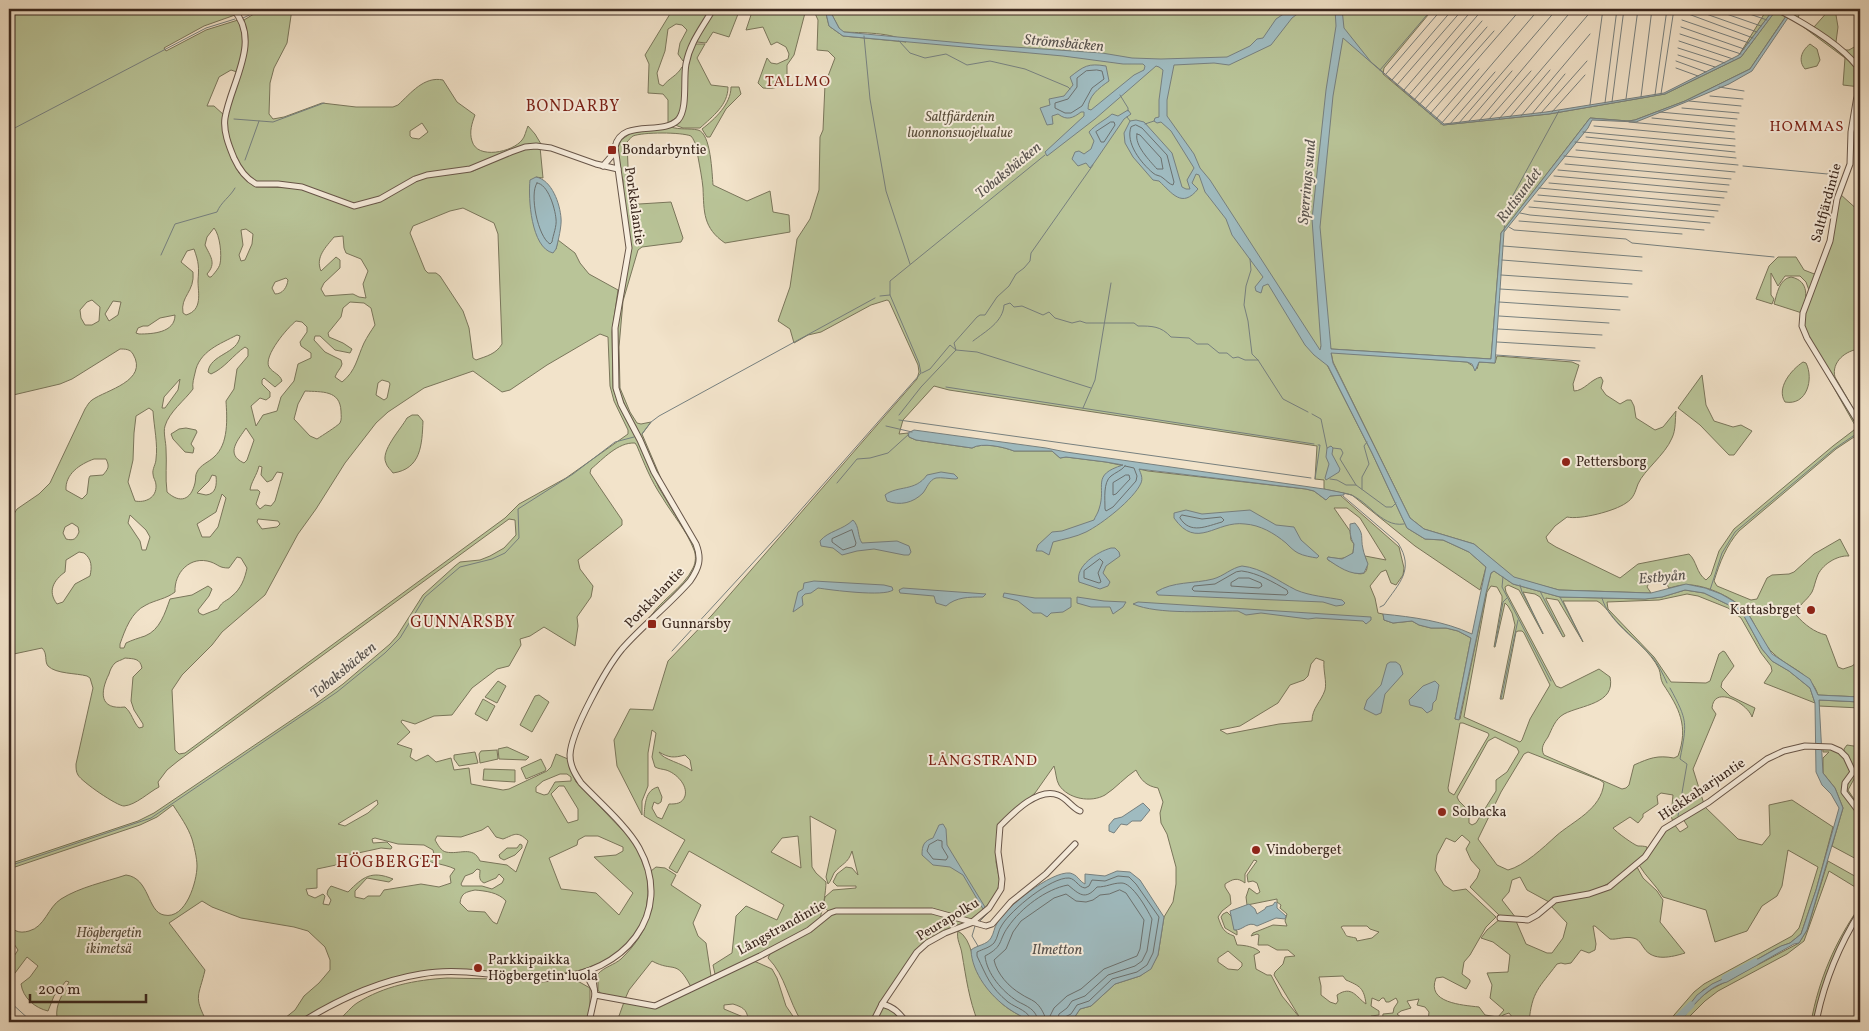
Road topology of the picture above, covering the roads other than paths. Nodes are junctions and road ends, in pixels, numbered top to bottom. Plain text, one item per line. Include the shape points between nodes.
1 (233, 9) edge
2 (713, 9) edge
3 (1777, 9) edge
4 (615, 152) junction
5 (603, 166) junction
6 (618, 169) junction
7 (1860, 425) edge
8 (1080, 812) dead end
9 (1860, 813) edge
10 (1075, 844) dead end
11 (1860, 912) edge
12 (1500, 918) dead end
13 (971, 923) junction
14 (592, 971) junction
15 (586, 972) junction
16 (595, 992) junction
17 (882, 1004) junction
18 (302, 1022) edge
19 (590, 1022) edge
20 (873, 1022) edge
21 (906, 1022) edge
22 (1816, 1022) edge

1 - 5 street via 243,26 245,50 225,119 226,132 236,164 256,184 302,187 354,206 380,199 415,179 470,169 525,147 543,146
2 - 4 street, Porkkalantie via 689,52 680,118 669,125 626,132 618,139
3 - 7 street, Saltfjärdintie via 1834,45 1857,66 1850,164 1837,199 1830,241 1806,304 1802,326
4 - 5 street
4 - 6 street, Porkkalantie
5 - 6 street
6 - 14 street, Porkkalantie via 629,248 615,328 616,388 654,472 700,556 698,568 690,581 615,658 597,688 571,747 570,760 575,774 638,846 648,869 650,886 647,916 636,937 616,958
8 - 13 street, Peurapolku via 1052,793 1032,800 1000,826 998,852 1002,889 989,908
9 - 12 street, Hiekkaharjuntie via 1844,792 1845,783 1853,772 1846,757 1837,749 1796,747 1776,754 1709,802 1668,826 1645,857 1609,887 1555,900 1528,920
10 - 13 street, Långstrandintie via 1046,874 1011,902 992,924
11 - 22 street via 1832,964
13 - 16 street, Långstrandintie via 932,911 836,911 809,930 760,956 655,1006
13 - 17 street, Peurapolku via 922,947
14 - 15 street, Porkkalantie
14 - 16 street
15 - 16 street
15 - 18 street, Porkkalantie via 554,978 453,971 422,973 362,991
16 - 19 street
17 - 20 street, Peurapolku
17 - 21 street via 898,1012

